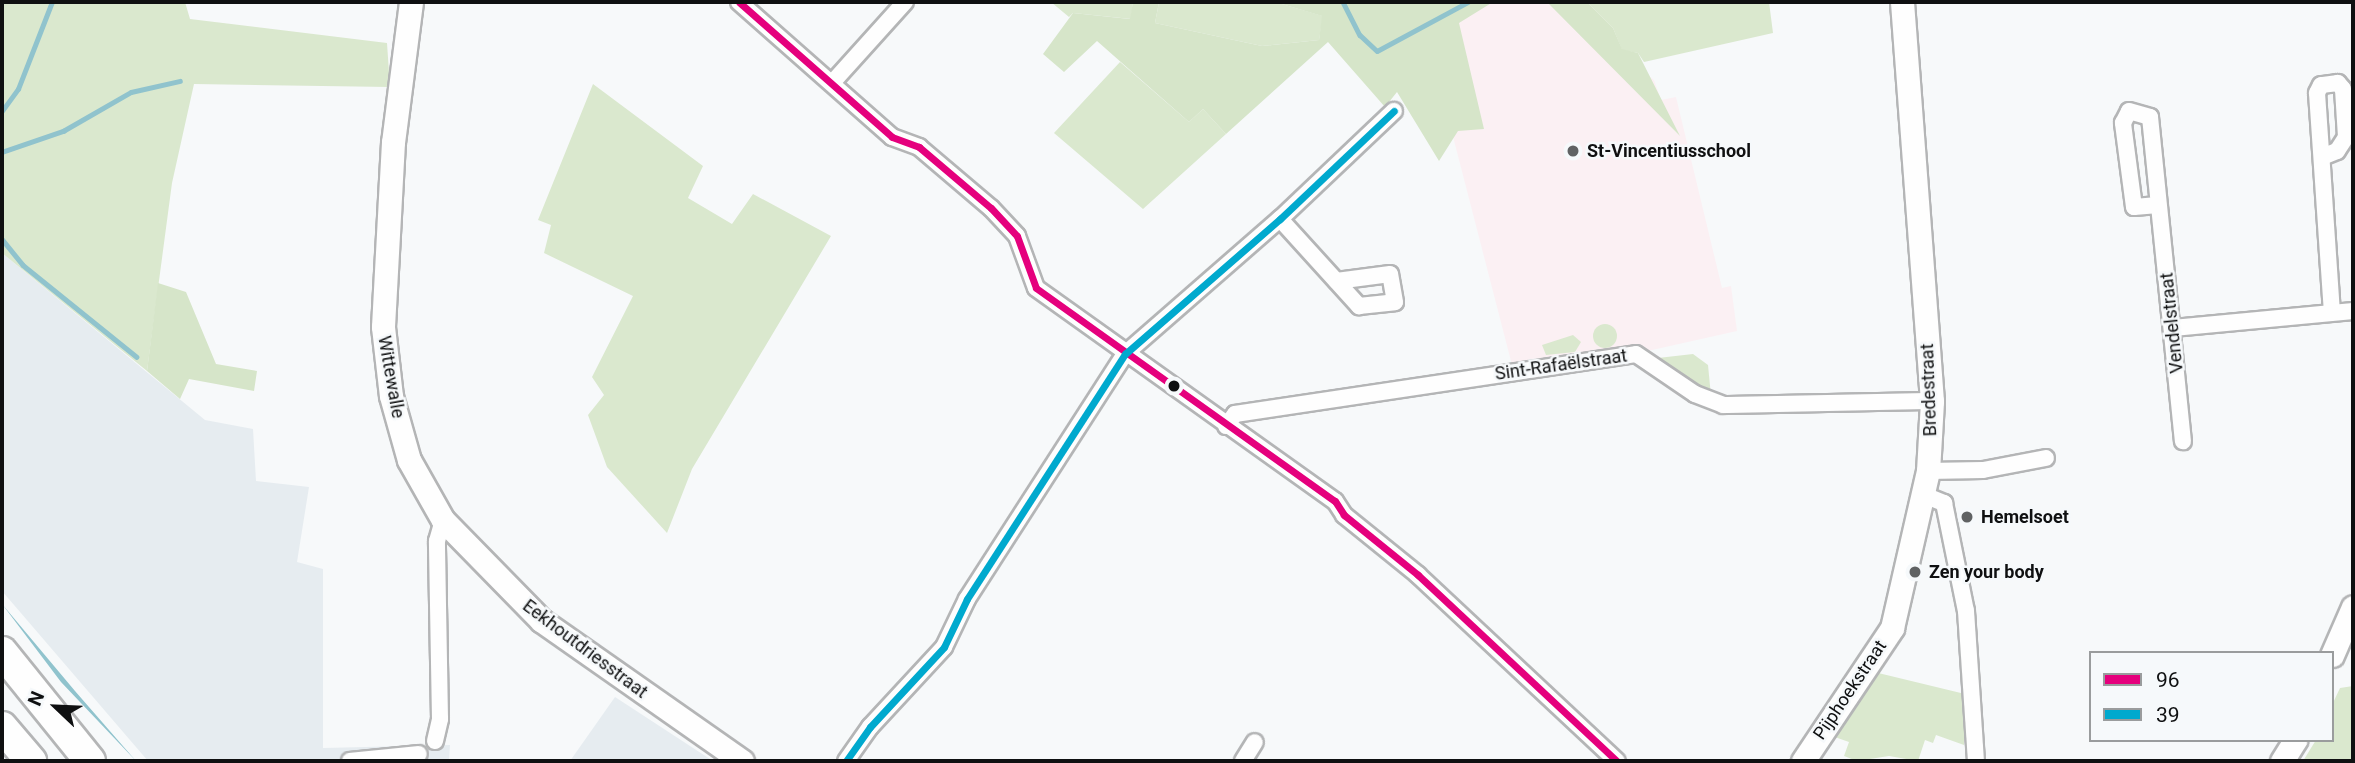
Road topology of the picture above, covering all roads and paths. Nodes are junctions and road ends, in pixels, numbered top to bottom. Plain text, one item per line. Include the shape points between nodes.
1 (411, 2) edge
2 (739, 2) edge
3 (905, 2) edge
4 (1902, 2) edge
5 (832, 83) junction
6 (1394, 111) dead end
7 (2322, 157) dead end
8 (2158, 205) junction
9 (1280, 219) junction
10 (1336, 281) dead end
11 (2353, 311) edge
12 (2332, 312) junction
13 (2173, 328) junction
14 (1125, 354) junction
15 (1932, 401) junction
16 (1226, 426) junction
17 (2183, 442) dead end
18 (2046, 458) dead end
19 (1928, 471) junction
20 (1924, 495) junction
21 (443, 520) junction
22 (2353, 607) edge
23 (2334, 651) edge
24 (2, 652) edge
25 (2, 674) edge
26 (2, 727) edge
27 (2, 734) edge
28 (435, 741) dead end
29 (1255, 742) dead end
30 (2294, 742) edge
31 (419, 754) dead end
32 (80, 756) edge
33 (22, 761) edge
34 (31, 761) edge
35 (103, 761) edge
36 (350, 761) edge
37 (742, 761) edge
38 (846, 761) edge
39 (1243, 761) edge
40 (1617, 761) edge
41 (1803, 761) edge
42 (1976, 761) edge
43 (2282, 761) edge

1 - 21 street, Wittewalle via 393,142 383,327 391,396 409,460
2 - 5 street
3 - 5 street
4 - 15 street, Bredestraat
5 - 14 street via 892,137 919,147 991,208 1017,236 1036,288
6 - 9 street
7 - 12 street
8 - 8 street, Vendelstraat via 2150,117 2129,111 2123,123 2134,207
8 - 13 street, Vendelstraat
9 - 10 street
9 - 14 street
11 - 12 street
12 - 13 street
13 - 17 street, Vendelstraat
14 - 16 street
14 - 38 street via 967,599 944,647 870,727
15 - 16 street, Sint-Rafaëlstraat via 1724,405 1695,394 1636,354 1235,414
15 - 19 street, Bredestraat
16 - 40 street via 1335,501 1344,516 1418,575
18 - 19 street via 1983,470
19 - 20 street, Bredestraat
20 - 41 street, Pijphoekstraat via 1892,628
20 - 42 street via 1944,503 1966,611
21 - 28 street via 437,541 440,719
21 - 37 street, Eekhoutdriesstraat via 542,621
22 - 23 street
24 - 32 highway
25 - 32 highway
26 - 34 highway
27 - 33 highway
29 - 39 street
30 - 43 street
31 - 36 street
32 - 35 highway

